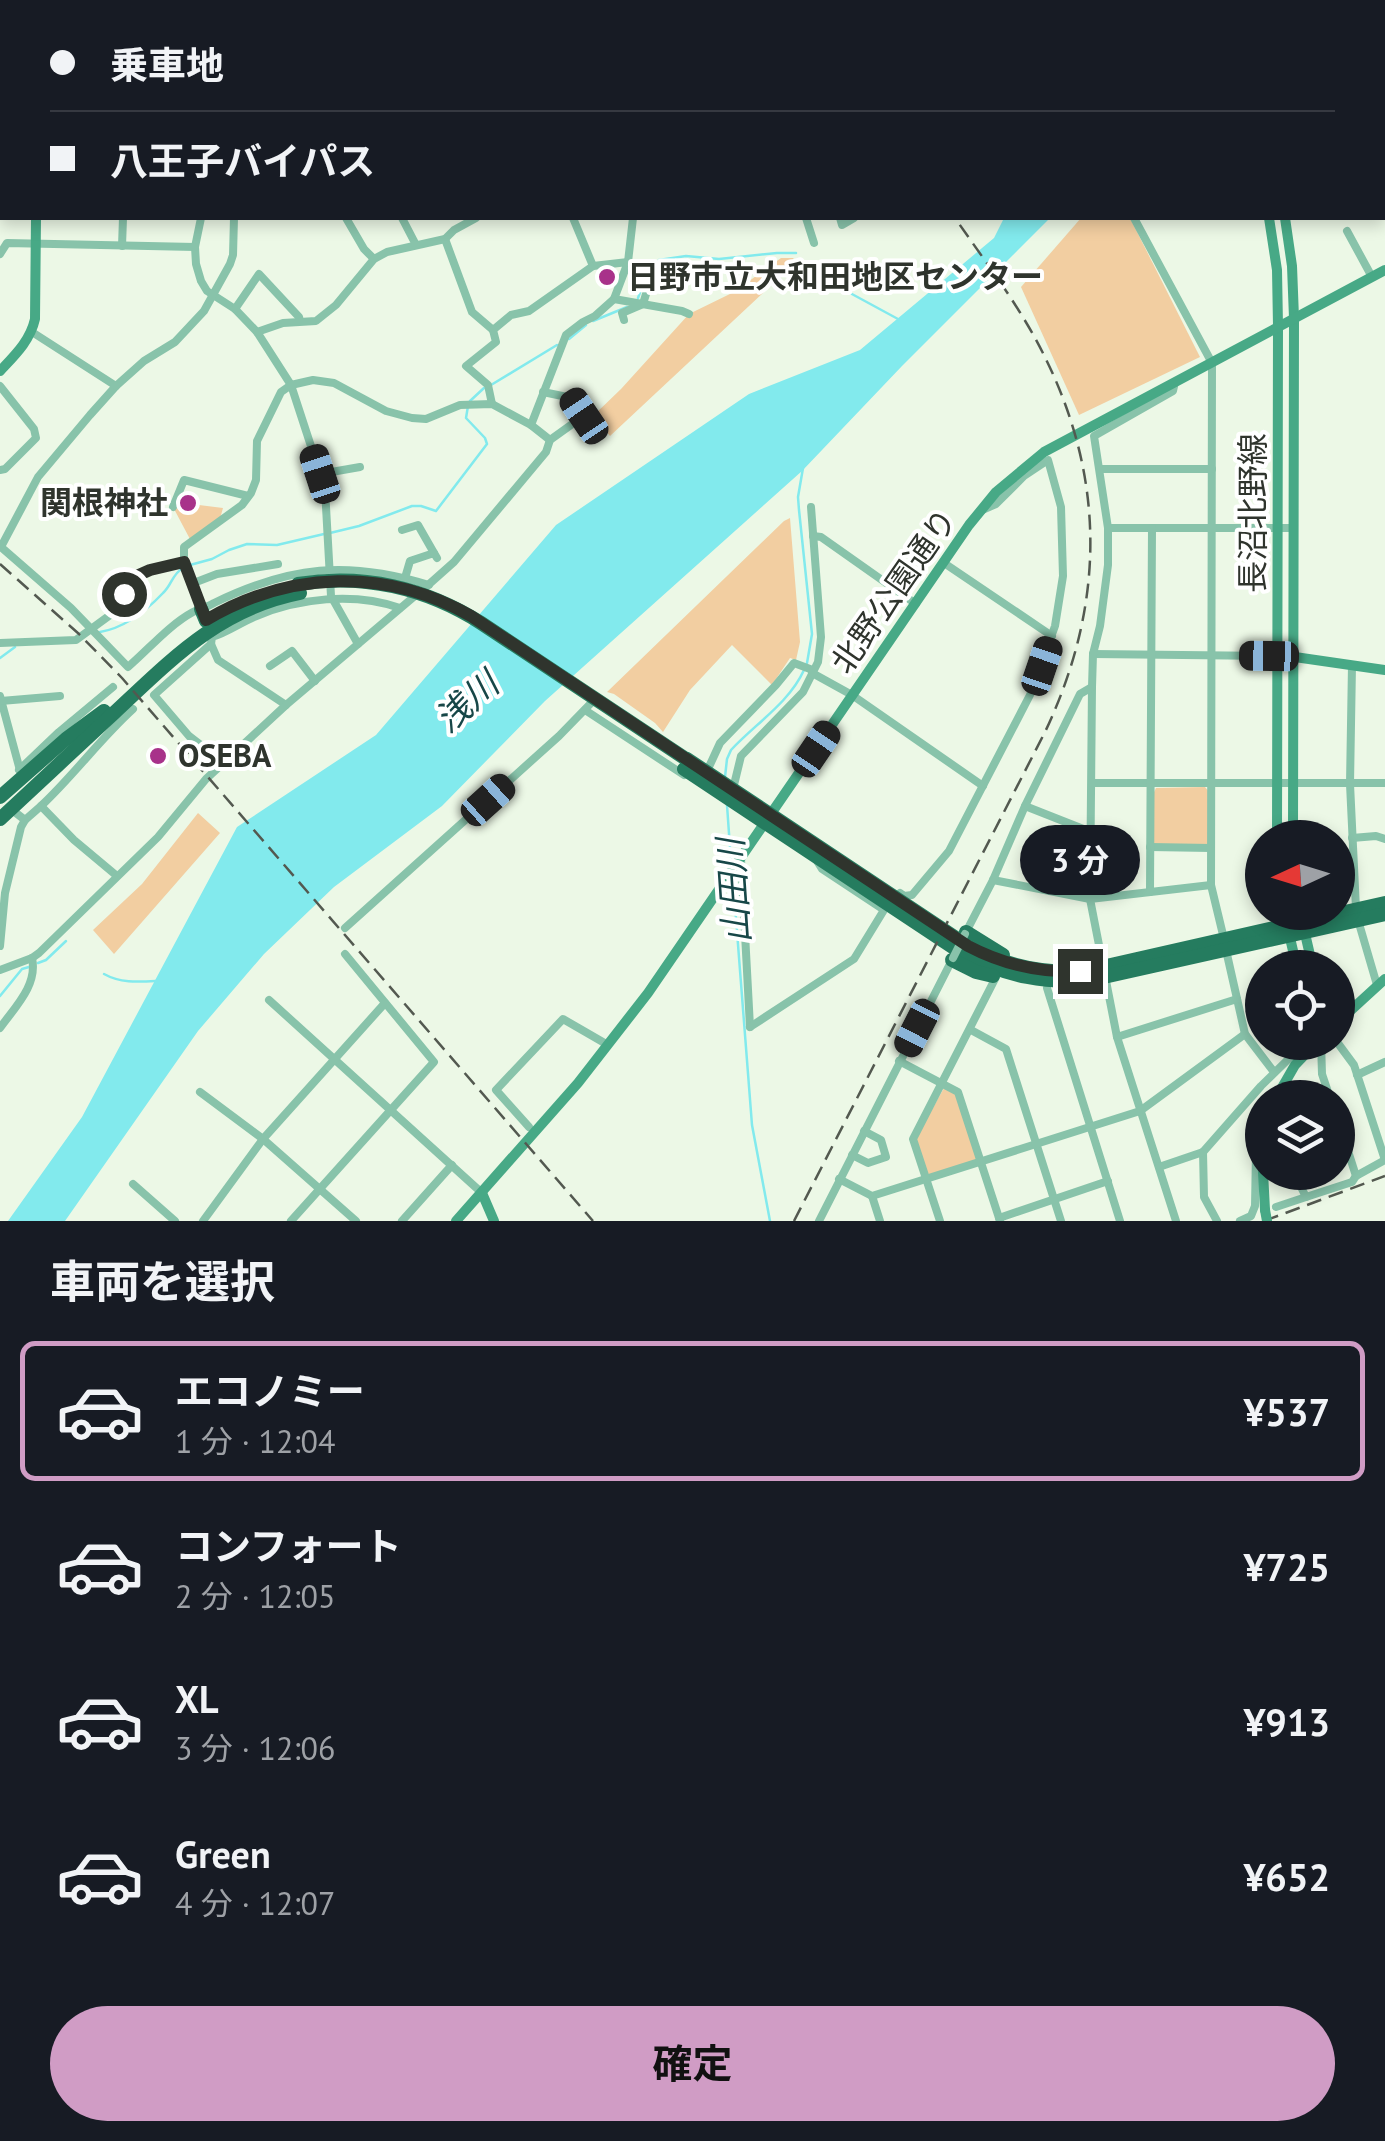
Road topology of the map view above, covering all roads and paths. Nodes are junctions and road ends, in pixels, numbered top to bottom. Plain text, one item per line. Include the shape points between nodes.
1 (36, 220) edge
2 (122, 220) edge
3 (201, 220) edge
4 (234, 220) edge
5 (347, 220) edge
6 (403, 220) edge
7 (472, 220) edge
8 (573, 220) edge
9 (633, 220) edge
10 (807, 220) edge
11 (1135, 220) edge
12 (1269, 220) edge
13 (1285, 220) edge
14 (0, 231) edge
15 (1347, 231) dead end
16 (1289, 236) junction
17 (1273, 238) junction
18 (445, 239) junction
19 (8, 242) junction
20 (814, 243) dead end
21 (36, 244) junction
22 (416, 244) junction
23 (122, 246) junction
24 (195, 247) junction
25 (0, 254) edge
26 (374, 259) junction
27 (628, 262) junction
28 (661, 265) dead end
29 (593, 266) junction
30 (1385, 270) edge
31 (1372, 278) junction
32 (1277, 288) junction
33 (1292, 289) junction
34 (213, 295) junction
35 (614, 300) junction
36 (643, 304) junction
37 (235, 309) junction
38 (689, 314) dead end
39 (1294, 318) junction
40 (624, 320) dead end
41 (300, 321) junction
42 (1278, 326) junction
43 (493, 330) junction
44 (32, 332) junction
45 (258, 332) junction
46 (1293, 356) junction
47 (1278, 357) junction
48 (1212, 363) junction
49 (0, 371) edge
50 (1175, 382) junction
51 (290, 384) junction
52 (0, 386) edge
53 (116, 386) junction
54 (543, 392) junction
55 (492, 404) junction
56 (531, 425) junction
57 (550, 440) junction
58 (360, 467) dead end
59 (1100, 469) junction
60 (0, 470) edge
61 (1212, 470) junction
62 (320, 474) junction
63 (248, 496) junction
64 (173, 507) dead end
65 (811, 508) dead end
66 (980, 511) junction
67 (1108, 528) junction
68 (1152, 528) junction
69 (1212, 528) junction
70 (1278, 528) junction
71 (1293, 528) junction
72 (402, 530) dead end
73 (813, 536) junction
74 (184, 562) junction
75 (944, 563) junction
76 (278, 564) dead end
77 (329, 570) junction
78 (405, 578) junction
79 (191, 584) junction
80 (429, 585) junction
81 (295, 591) junction
82 (333, 599) junction
83 (916, 604) junction
84 (400, 608) junction
85 (203, 615) junction
86 (92, 628) junction
87 (1052, 636) junction
88 (212, 641) junction
89 (0, 644) edge
90 (358, 644) junction
91 (1093, 654) junction
92 (1152, 654) junction
93 (1214, 655) junction
94 (1277, 656) junction
95 (1292, 656) junction
96 (1352, 665) junction
97 (270, 666) dead end
98 (1385, 670) edge
99 (812, 672) junction
100 (152, 677) junction
101 (314, 681) junction
102 (1092, 687) junction
103 (113, 688) dead end
104 (852, 695) junction
105 (60, 696) dead end
106 (1, 699) edge
107 (286, 705) junction
108 (133, 709) dead end
109 (584, 710) junction
110 (105, 715) junction
111 (224, 763) junction
112 (685, 764) junction
113 (20, 773) junction
114 (1092, 783) junction
115 (1150, 783) junction
116 (1212, 783) junction
117 (721, 784) junction
118 (1277, 784) junction
119 (1292, 784) junction
120 (1350, 784) junction
121 (1385, 784) edge
122 (983, 786) junction
123 (0, 797) edge
124 (41, 806) junction
125 (1025, 806) junction
126 (0, 807) edge
127 (20, 816) junction
128 (0, 819) edge
129 (768, 819) junction
130 (1277, 820) edge
131 (1292, 820) edge
132 (1351, 820) edge
133 (1385, 825) edge
134 (0, 828) edge
135 (1092, 832) junction
136 (802, 835) junction
137 (1355, 838) edge
138 (1383, 838) edge
139 (1150, 848) junction
140 (1211, 848) junction
141 (813, 855) junction
142 (738, 862) junction
143 (117, 876) junction
144 (994, 880) junction
145 (1355, 884) edge
146 (1211, 885) junction
147 (1150, 892) junction
148 (1090, 899) junction
149 (1385, 903) edge
150 (1385, 914) edge
151 (1357, 915) junction
152 (345, 928) dead end
153 (1271, 930) edge
154 (966, 933) junction
155 (1225, 944) junction
156 (0, 946) edge
157 (345, 954) dead end
158 (32, 958) junction
159 (952, 959) junction
160 (0, 970) edge
161 (1104, 973) junction
162 (996, 978) junction
163 (1381, 982) edge
164 (1047, 988) junction
165 (1237, 999) junction
166 (269, 1000) dead end
167 (386, 1003) junction
168 (1355, 1006) edge
169 (0, 1028) edge
170 (970, 1030) junction
171 (1245, 1034) joint
172 (1117, 1038) junction
173 (608, 1045) junction
174 (335, 1059) junction
175 (1265, 1060) edge
176 (1287, 1060) edge
177 (1350, 1060) edge
178 (900, 1061) junction
179 (1385, 1062) edge
180 (1274, 1072) junction
181 (1357, 1075) junction
182 (1267, 1080) edge
183 (942, 1083) junction
184 (200, 1092) dead end
185 (1245, 1104) edge
186 (391, 1110) junction
187 (1140, 1110) junction
188 (1090, 1126) junction
189 (529, 1127) dead end
190 (864, 1131) junction
191 (263, 1139) junction
192 (1036, 1144) junction
193 (1203, 1152) junction
194 (852, 1154) junction
195 (1385, 1160) edge
196 (980, 1162) junction
197 (452, 1165) junction
198 (1160, 1167) junction
199 (1355, 1173) edge
200 (1356, 1176) junction
201 (839, 1179) junction
202 (926, 1181) junction
203 (1108, 1181) junction
204 (133, 1184) dead end
205 (320, 1189) junction
206 (1255, 1190) edge
207 (1302, 1190) edge
208 (482, 1192) junction
209 (872, 1196) junction
210 (1306, 1197) junction
211 (1054, 1200) junction
212 (1269, 1213) edge
213 (1000, 1220) edge
214 (175, 1221) edge
215 (203, 1221) edge
216 (291, 1221) edge
217 (356, 1221) edge
218 (402, 1221) edge
219 (456, 1221) edge
220 (494, 1221) edge
221 (819, 1221) edge
222 (880, 1221) edge
223 (940, 1221) edge
224 (1061, 1221) edge
225 (1120, 1221) edge
226 (1176, 1221) edge
227 (1217, 1221) edge
228 (1240, 1221) edge

1 - 21 street
2 - 23 street
3 - 24 street
4 - 34 street via 233,255
5 - 26 street
6 - 22 street
7 - 18 street
8 - 29 street
9 - 27 street
10 - 20 street
11 - 48 street
12 - 17 street, 長沼北野線
13 - 16 street, 長沼北野線
14 - 19 street
15 - 31 street
16 - 17 street
16 - 33 street, 長沼北野線
17 - 32 street, 長沼北野線
18 - 22 street
18 - 43 street via 472,312
19 - 21 street
19 - 25 street
21 - 23 street
21 - 44 street
22 - 26 street
23 - 24 street
24 - 34 street via 201,281
26 - 41 street via 326,314 316,322
27 - 29 street
27 - 35 street
28 - 36 street
29 - 43 street
30 - 31 street
31 - 39 street
32 - 33 street
32 - 42 street, 長沼北野線
33 - 39 street, 長沼北野線
34 - 37 street
34 - 53 street via 175,342
35 - 36 street
35 - 54 street via 566,335
36 - 38 street
36 - 40 street via 622,314
37 - 41 street via 259,274
37 - 45 street
39 - 42 street
39 - 46 street, 長沼北野線
41 - 45 street
42 - 47 street, 長沼北野線
42 - 48 street, 北野公園通り
43 - 55 street via 496,342 466,366 488,385
44 - 49 street
44 - 53 street
45 - 51 street
46 - 47 street
46 - 71 street, 長沼北野線
47 - 70 street, 長沼北野線
48 - 50 street, 北野公園通り
48 - 61 street
50 - 59 street via 1174,391 1096,433
50 - 66 street, 北野公園通り via 1044,452
51 - 55 street via 334,383 412,418
51 - 62 street
51 - 63 street via 257,441 256,480
52 - 60 street via 36,438
53 - 86 street via 38,477 1,547
54 - 56 street
54 - 57 street via 572,398 588,416
55 - 56 street
56 - 57 street
57 - 80 street
58 - 62 street
59 - 61 street
59 - 67 street
61 - 69 street
62 - 77 street
63 - 64 street via 184,480
63 - 74 street via 187,543
65 - 73 street
66 - 75 street, 北野公園通り
66 - 87 street via 1048,460 1061,506 1063,576
67 - 68 street
67 - 91 street
68 - 69 street
68 - 92 street
69 - 70 street
69 - 93 street
70 - 71 street
70 - 94 street, 長沼北野線
71 - 95 street, 長沼北野線
72 - 78 street via 418,525 436,555 410,562
73 - 83 street
73 - 99 street via 821,637
74 - 79 street
74 - 86 street via 132,578 117,610
75 - 83 street, 北野公園通り
75 - 87 street
76 - 79 street
77 - 78 street
77 - 82 street
77 - 85 street via 264,581
78 - 80 street
79 - 85 street
80 - 84 street
81 - 85 highway
81 - 88 highway via 216,630
81 - 100 highway via 225,619
81 - 112 highway via 371,591 442,611
82 - 84 street
82 - 88 street via 276,609
82 - 90 street
83 - 104 street, 北野公園通り
84 - 90 street
85 - 86 street via 170,630 128,667
85 - 110 highway
86 - 89 street via 76,640
87 - 122 street
88 - 100 highway via 202,640
88 - 107 street via 218,660
88 - 111 street via 154,695 189,736
90 - 101 street
91 - 92 street
91 - 102 street
92 - 93 street
92 - 115 street
93 - 94 street
93 - 116 street
94 - 95 street
94 - 118 street, 長沼北野線
95 - 96 street
95 - 119 street, 長沼北野線
96 - 98 street
96 - 120 street
97 - 101 street via 292,650
99 - 104 street
99 - 117 street via 795,702
99 - 117 street via 790,665 720,743
100 - 110 highway
101 - 107 street
102 - 114 street
102 - 125 street via 1080,694
103 - 113 street
104 - 122 street
104 - 129 street, 北野公園通り
105 - 106 street
106 - 113 street
107 - 111 street
108 - 124 street
109 - 117 street via 705,788
109 - 117 street via 600,694 699,760
109 - 152 street
110 - 113 highway
110 - 126 highway
110 - 127 highway
110 - 128 highway
111 - 143 street
112 - 117 highway
112 - 117 highway
113 - 123 highway
114 - 115 street
114 - 135 street
115 - 116 street
115 - 139 street
116 - 118 street
116 - 140 street
117 - 129 highway
118 - 119 street
118 - 130 street, 長沼北野線
119 - 120 street
119 - 131 street, 長沼北野線
120 - 121 street
120 - 132 street
122 - 136 street via 949,851 912,895
124 - 127 street
124 - 143 street
125 - 135 street
125 - 144 street
127 - 134 highway
127 - 156 street
129 - 136 highway
129 - 141 highway
129 - 142 street, 北野公園通り
133 - 138 street
135 - 148 street
136 - 161 highway via 997,960
137 - 138 street
139 - 140 street
139 - 147 street
140 - 146 street
141 - 142 street via 822,869 884,910 854,958 750,1028
141 - 161 highway via 982,964 1047,982
142 - 173 street, 北野公園通り
143 - 158 street
144 - 148 street
144 - 154 street
145 - 151 street
146 - 147 street
146 - 155 street
147 - 148 street
148 - 161 street
149 - 151 highway
150 - 151 highway
151 - 163 street
153 - 155 highway
154 - 159 street, bridge
154 - 161 highway via 1010,958 1092,964
155 - 161 highway
155 - 165 street
157 - 167 street
158 - 160 street
158 - 169 street via 28,988
159 - 162 highway
159 - 178 street
161 - 164 highway via 1089,984
161 - 172 street
162 - 164 highway
162 - 170 street
163 - 168 street
164 - 188 street
165 - 171 street
165 - 172 street
166 - 174 street
167 - 174 street
167 - 186 street via 434,1062
170 - 183 street
170 - 192 street via 1006,1049
171 - 187 street
172 - 187 street
173 - 189 street via 564,1019 496,1090
173 - 208 street, 北野公園通り
174 - 186 street
174 - 191 street
175 - 180 street
176 - 180 street
177 - 181 street
178 - 183 street
178 - 190 street
179 - 181 street
180 - 182 street
181 - 195 street
183 - 196 street via 958,1092
183 - 202 street via 914,1140
184 - 191 street
185 - 193 street
186 - 197 street
186 - 205 street
187 - 188 street
187 - 198 street
188 - 192 street
188 - 203 street
190 - 194 street
190 - 194 street via 881,1140 886,1157 868,1163
191 - 205 street
191 - 215 street
192 - 196 street
192 - 211 street
193 - 198 street
193 - 227 street via 1204,1197
194 - 201 street
195 - 200 street
196 - 202 street
196 - 213 street
197 - 208 street
197 - 218 street
198 - 226 street
199 - 200 street
200 - 210 street
201 - 209 street
201 - 221 street
202 - 209 street
202 - 223 street
203 - 211 street
203 - 225 street
204 - 214 street
205 - 216 street
205 - 217 street
206 - 228 street via 1250,1216
207 - 210 street
208 - 219 street, 北野公園通り
208 - 220 street
209 - 222 street
210 - 212 street
211 - 213 street
211 - 224 street

